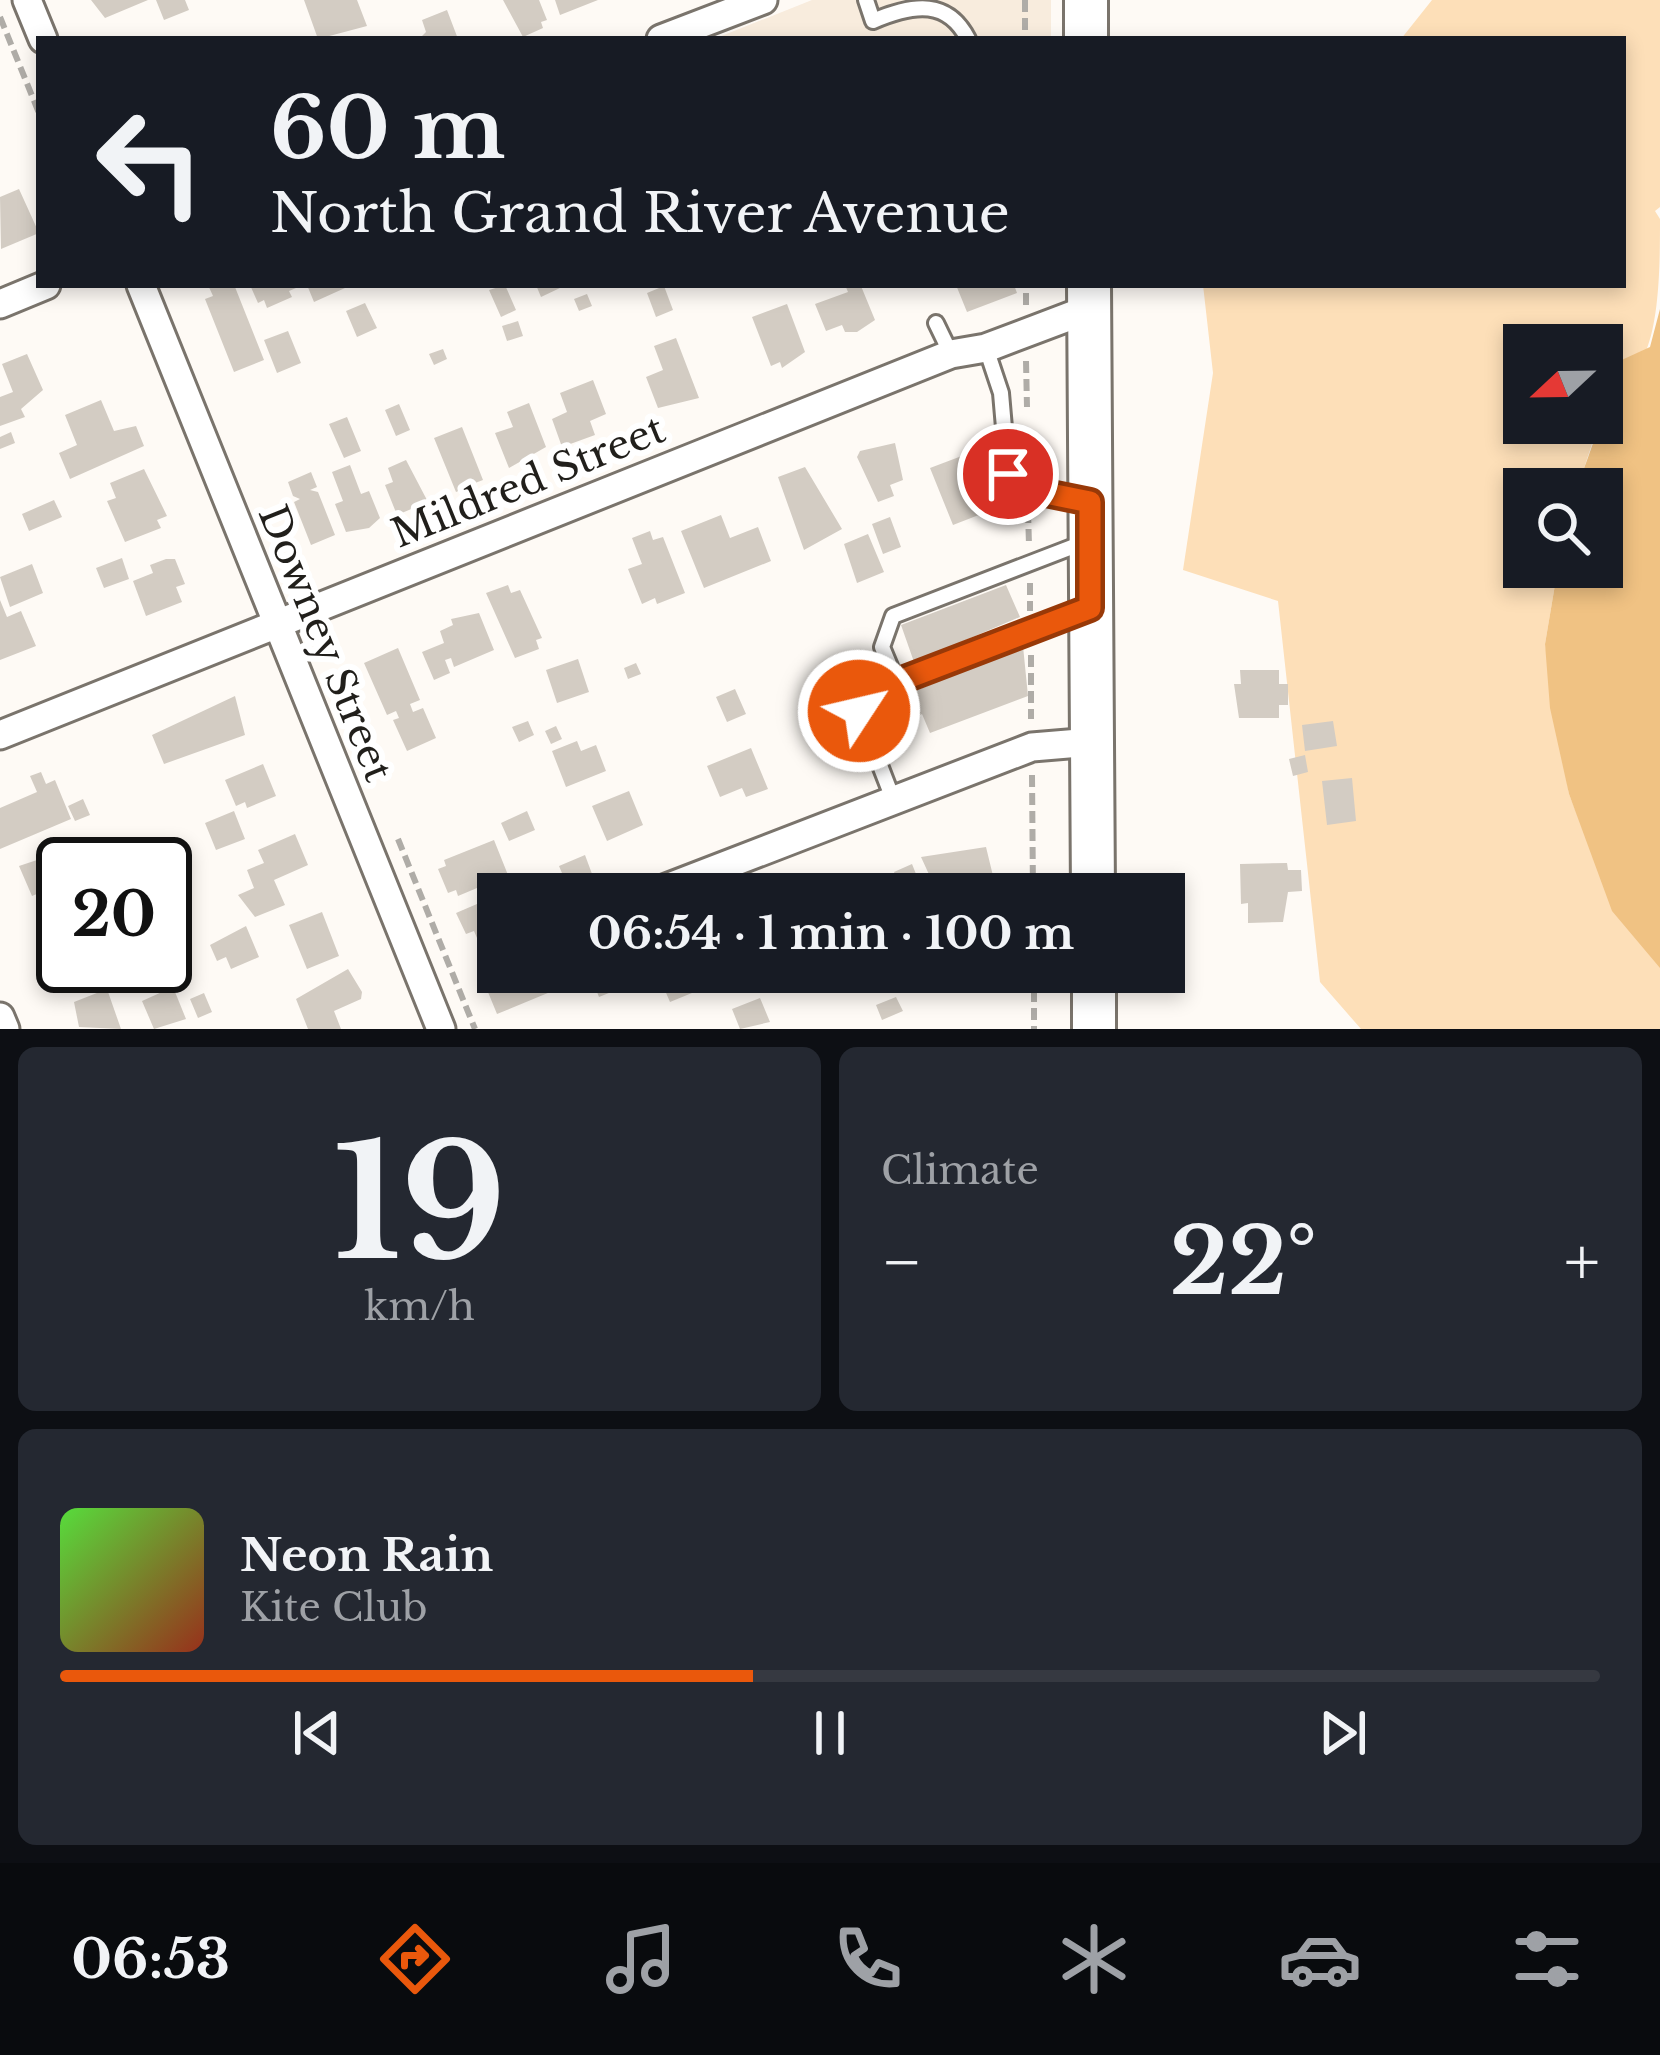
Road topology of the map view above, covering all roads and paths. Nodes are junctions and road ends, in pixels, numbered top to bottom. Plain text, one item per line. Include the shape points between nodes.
1 (27, 0) edge
2 (763, 0) edge
3 (866, 0) edge
4 (1025, 0) edge
5 (1086, 0) edge
6 (0, 17) edge
7 (873, 20) junction
8 (42, 36) edge
9 (669, 36) edge
10 (879, 36) edge
11 (967, 36) edge
12 (1025, 36) edge
13 (1086, 36) edge
14 (36, 106) edge
15 (39, 288) edge
16 (142, 288) edge
17 (1089, 297) edge
18 (0, 304) edge
19 (936, 323) dead end
20 (986, 348) junction
21 (951, 354) junction
22 (1090, 521) junction
23 (1090, 608) junction
24 (276, 624) junction
25 (897, 682) junction
26 (0, 735) edge
27 (1091, 742) junction
28 (893, 800) junction
29 (705, 873) edge
30 (1093, 873) edge
31 (1034, 993) edge
32 (1094, 993) edge
33 (0, 1017) edge
34 (5, 1029) edge
35 (441, 1029) edge
36 (1034, 1029) edge
37 (1094, 1029) edge

1 - 8 street
2 - 9 street
3 - 7 lane
4 - 12 path
5 - 13 main road
6 - 14 path
7 - 10 lane
7 - 11 lane via 911,5 947,6
15 - 18 street
16 - 24 street, Downey Street
17 - 20 street, Mildred Street
17 - 22 main road
19 - 21 lane
20 - 21 street, Mildred Street
20 - 22 lane via 1000,393 1008,474 1016,487
21 - 24 street, Mildred Street
22 - 23 main road
22 - 25 lane via 893,616 882,646
23 - 25 lane
23 - 27 main road
24 - 26 street, Mildred Street
24 - 35 street, Downey Street
25 - 28 lane via 863,695 859,711
27 - 28 street via 1032,747
27 - 30 main road
28 - 29 street
31 - 36 path
32 - 37 main road
33 - 34 street

